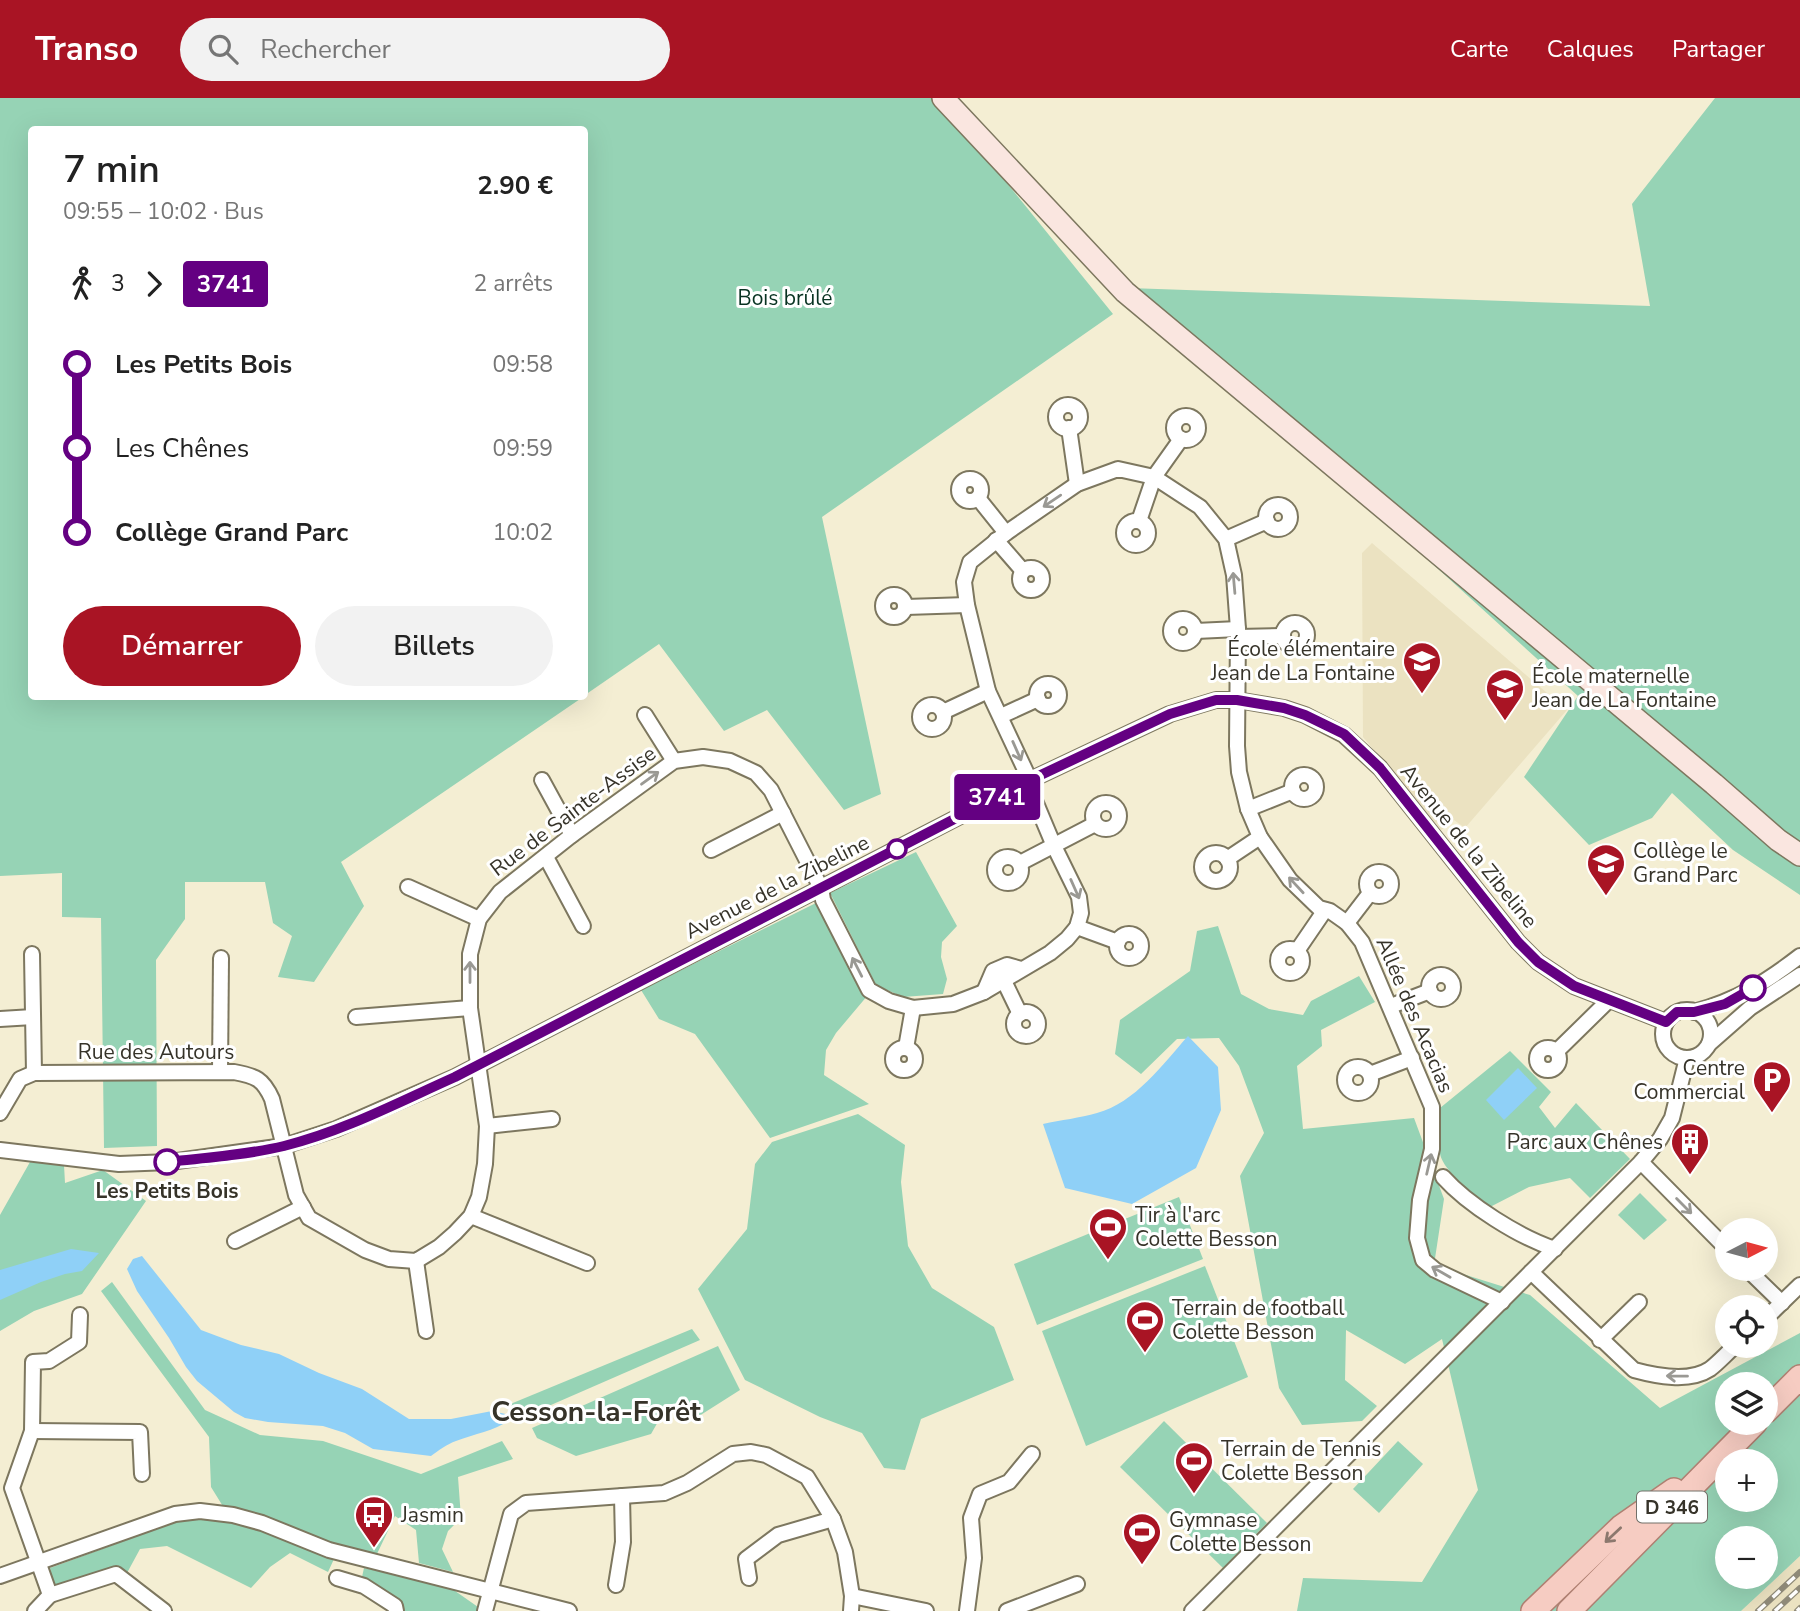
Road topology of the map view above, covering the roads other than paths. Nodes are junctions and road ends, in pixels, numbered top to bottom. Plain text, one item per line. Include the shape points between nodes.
1 (943, 98) edge
2 (1069, 428) dead end
3 (1181, 439) dead end
4 (1154, 477) junction
5 (1077, 484) junction
6 (978, 498) dead end
7 (1139, 521) dead end
8 (1267, 521) dead end
9 (1001, 536) junction
10 (1226, 539) junction
11 (1023, 571) dead end
12 (967, 605) junction
13 (906, 607) dead end
14 (1196, 631) dead end
15 (1238, 633) junction
16 (1283, 636) dead end
17 (988, 691) junction
18 (1038, 699) dead end
19 (1237, 700) junction
20 (943, 712) dead end
21 (645, 715) dead end
22 (1001, 716) junction
23 (674, 761) junction
24 (542, 780) dead end
25 (1028, 781) junction
26 (1293, 791) dead end
27 (1248, 809) junction
28 (783, 813) junction
29 (1095, 824) dead end
30 (572, 835) junction
31 (1261, 837) junction
32 (1778, 840) junction
33 (1054, 846) junction
34 (711, 850) dead end
35 (1800, 855) edge
36 (546, 857) junction
37 (1227, 859) dead end
38 (1020, 863) dead end
39 (1800, 870) edge
40 (408, 887) dead end
41 (821, 888) junction
42 (1370, 893) dead end
43 (1325, 910) junction
44 (479, 919) junction
45 (1347, 923) junction
46 (583, 926) dead end
47 (1077, 927) junction
48 (1118, 942) dead end
49 (1297, 951) dead end
50 (32, 954) dead end
51 (1800, 956) edge
52 (221, 958) dead end
53 (1021, 969) junction
54 (1800, 975) edge
55 (1003, 979) junction
56 (1430, 991) dead end
57 (984, 992) junction
58 (1609, 1000) junction
59 (1391, 1006) junction
60 (470, 1008) junction
61 (913, 1008) junction
62 (1694, 1012) junction
63 (1020, 1014) dead end
64 (33, 1017) junction
65 (356, 1017) dead end
66 (0, 1019) edge
67 (1666, 1022) junction
68 (1709, 1044) junction
69 (906, 1048) dead end
70 (1557, 1051) dead end
71 (1412, 1058) junction
72 (1686, 1058) junction
73 (479, 1064) junction
74 (220, 1072) junction
75 (34, 1073) junction
76 (1370, 1074) dead end
77 (0, 1113) edge
78 (552, 1119) dead end
79 (487, 1126) junction
80 (284, 1146) junction
81 (0, 1150) edge
82 (1641, 1162) junction
83 (1443, 1177) dead end
84 (303, 1208) junction
85 (471, 1216) junction
86 (1715, 1237) edge
87 (235, 1241) dead end
88 (1555, 1249) junction
89 (415, 1261) junction
90 (587, 1263) dead end
91 (1531, 1272) junction
92 (1759, 1281) edge
93 (1800, 1285) edge
94 (1502, 1302) junction
95 (1639, 1302) dead end
96 (1782, 1303) junction
97 (1778, 1307) edge
98 (80, 1315) dead end
99 (426, 1331) dead end
100 (1601, 1340) junction
101 (1722, 1358) edge
102 (1800, 1377) edge
103 (1778, 1400) edge
104 (32, 1431) junction
105 (1743, 1435) edge
106 (1729, 1449) edge
107 (1032, 1454) dead end
108 (1715, 1460) edge
109 (1715, 1463) edge
110 (142, 1474) dead end
111 (622, 1496) junction
112 (833, 1519) junction
113 (1617, 1562) junction
114 (38, 1564) junction
115 (0, 1576) edge
116 (337, 1578) dead end
117 (749, 1578) dead end
118 (1077, 1584) dead end
119 (616, 1585) dead end
120 (491, 1590) junction
121 (50, 1595) junction
122 (852, 1596) junction
123 (35, 1611) edge
124 (164, 1611) edge
125 (396, 1611) edge
126 (485, 1611) edge
127 (569, 1611) edge
128 (850, 1611) edge
129 (926, 1611) edge
130 (967, 1611) edge
131 (1007, 1611) edge
132 (1192, 1611) edge
133 (1532, 1611) edge
134 (1569, 1611) edge
135 (1580, 1611) edge

1 - 32 main road via 1125,292
2 - 5 street
3 - 4 street
4 - 5 street via 1118,469
4 - 7 street
4 - 10 street via 1200,507
5 -> 9 street
6 - 9 street
8 - 10 street
9 - 11 street
9 - 12 street via 970,562 964,582
15 -> 10 street, Allée des Acacias
12 - 13 street
12 - 17 street
14 - 15 street
15 - 16 street
15 - 19 street, Allée des Acacias
17 - 20 street
17 - 22 street
18 - 22 street
19 - 25 street, Avenue de la Zibeline via 1216,700 1170,714
19 - 27 street, Allée des Acacias via 1239,772
19 - 58 street, Avenue de la Zibeline via 1284,708 1344,734 1380,768 1528,952 1574,986
21 - 23 street
22 -> 25 street
23 - 28 street, Rue de Sainte-Assise via 703,757 730,761 756,773
30 -> 23 street, Rue de Sainte-Assise
24 - 30 street
25 - 33 street
25 - 41 street, Avenue de la Zibeline
26 - 27 street
27 - 31 street, Allée des Acacias
28 - 34 street
28 - 41 street, Rue de Sainte-Assise
29 - 33 street
30 - 36 street, Rue de Sainte-Assise
31 - 37 street
43 -> 31 street, Allée des Acacias via 1290,880
32 - 35 main road
32 - 39 main road
33 - 38 street
33 -> 47 street via 1079,897
36 - 44 street, Rue de Sainte-Assise via 499,892
36 - 46 street
40 - 44 street
61 -> 41 street, Rue de Sainte-Assise via 869,990
41 - 73 street, Avenue de la Zibeline
42 - 45 street
43 - 45 street, Allée des Acacias
43 - 49 street
60 -> 44 street, Rue de Sainte-Assise via 470,954
45 - 59 street, Allée des Acacias via 1369,954
47 - 48 street
47 - 53 street via 1049,953
50 - 64 street
51 - 62 street via 1743,995
52 - 74 street
53 - 55 street
53 - 57 street via 1007,965 993,971
54 - 68 street via 1750,1008
55 - 57 street
55 - 63 street
56 - 59 street
57 - 61 street via 953,1004
58 - 67 street, Avenue de la Zibeline
58 - 70 street
59 - 71 street, Allée des Acacias
60 - 65 street
60 - 73 street, Rue de Sainte-Assise
61 - 69 street
62 - 67 street via 1677,1012
62 - 68 street via 1709,1026
64 - 66 street
64 - 75 street
67 - 72 street via 1666,1046
68 - 72 street via 1700,1054
71 - 76 street
94 -> 71 street, Allée des Acacias via 1423,1260 1417,1238 1432,1149 1432,1107
72 - 82 street via 1672,1118
73 - 79 street, Rue de Sainte-Assise
73 - 80 street, Avenue de la Zibeline via 396,1104
74 - 75 street, Rue des Autours
74 - 80 street, Rue des Autours via 253,1075 266,1086
75 - 77 street via 20,1079
78 - 79 street
79 - 85 street, Rue de Sainte-Assise via 485,1164
80 - 81 street, Avenue de la Zibeline via 134,1164
80 - 84 street, Rue des Autours
82 -> 86 street
82 - 88 street
83 - 88 street via 1487,1214
84 - 87 street
84 - 89 street via 309,1218 365,1250 389,1259
85 - 89 street via 439,1247
85 - 90 street
88 - 91 street
89 - 99 street
91 - 94 street
91 - 100 street
92 - 96 street
93 - 96 street
94 - 132 street
95 - 100 street
96 - 97 street
98 - 104 street via 79,1342 49,1361 33,1362
101 -> 100 street via 1709,1370 1689,1376 1653,1376 1634,1370
102 - 103 main road
104 - 110 street via 140,1432
104 - 114 street via 12,1488
105 - 106 main road, D 346
107 - 130 street via 1009,1482 980,1494 971,1518 974,1558
108 -> 133 main road via 1621,1527
109 - 113 main road, D 346
111 - 112 street via 664,1493 733,1454 751,1452 807,1477
111 - 119 street via 623,1542
111 - 120 street via 526,1503 513,1510
112 - 117 street via 778,1535 746,1559
112 - 122 street via 845,1552
113 - 134 main road, D 346
113 - 135 main road
114 - 115 street
114 - 120 street via 175,1514 200,1511 233,1515 329,1550
114 - 121 street
116 - 125 street via 364,1586
118 - 131 street
120 - 126 street
120 - 127 street
121 - 123 street
121 - 124 street via 116,1574
122 - 128 street
122 - 129 street

